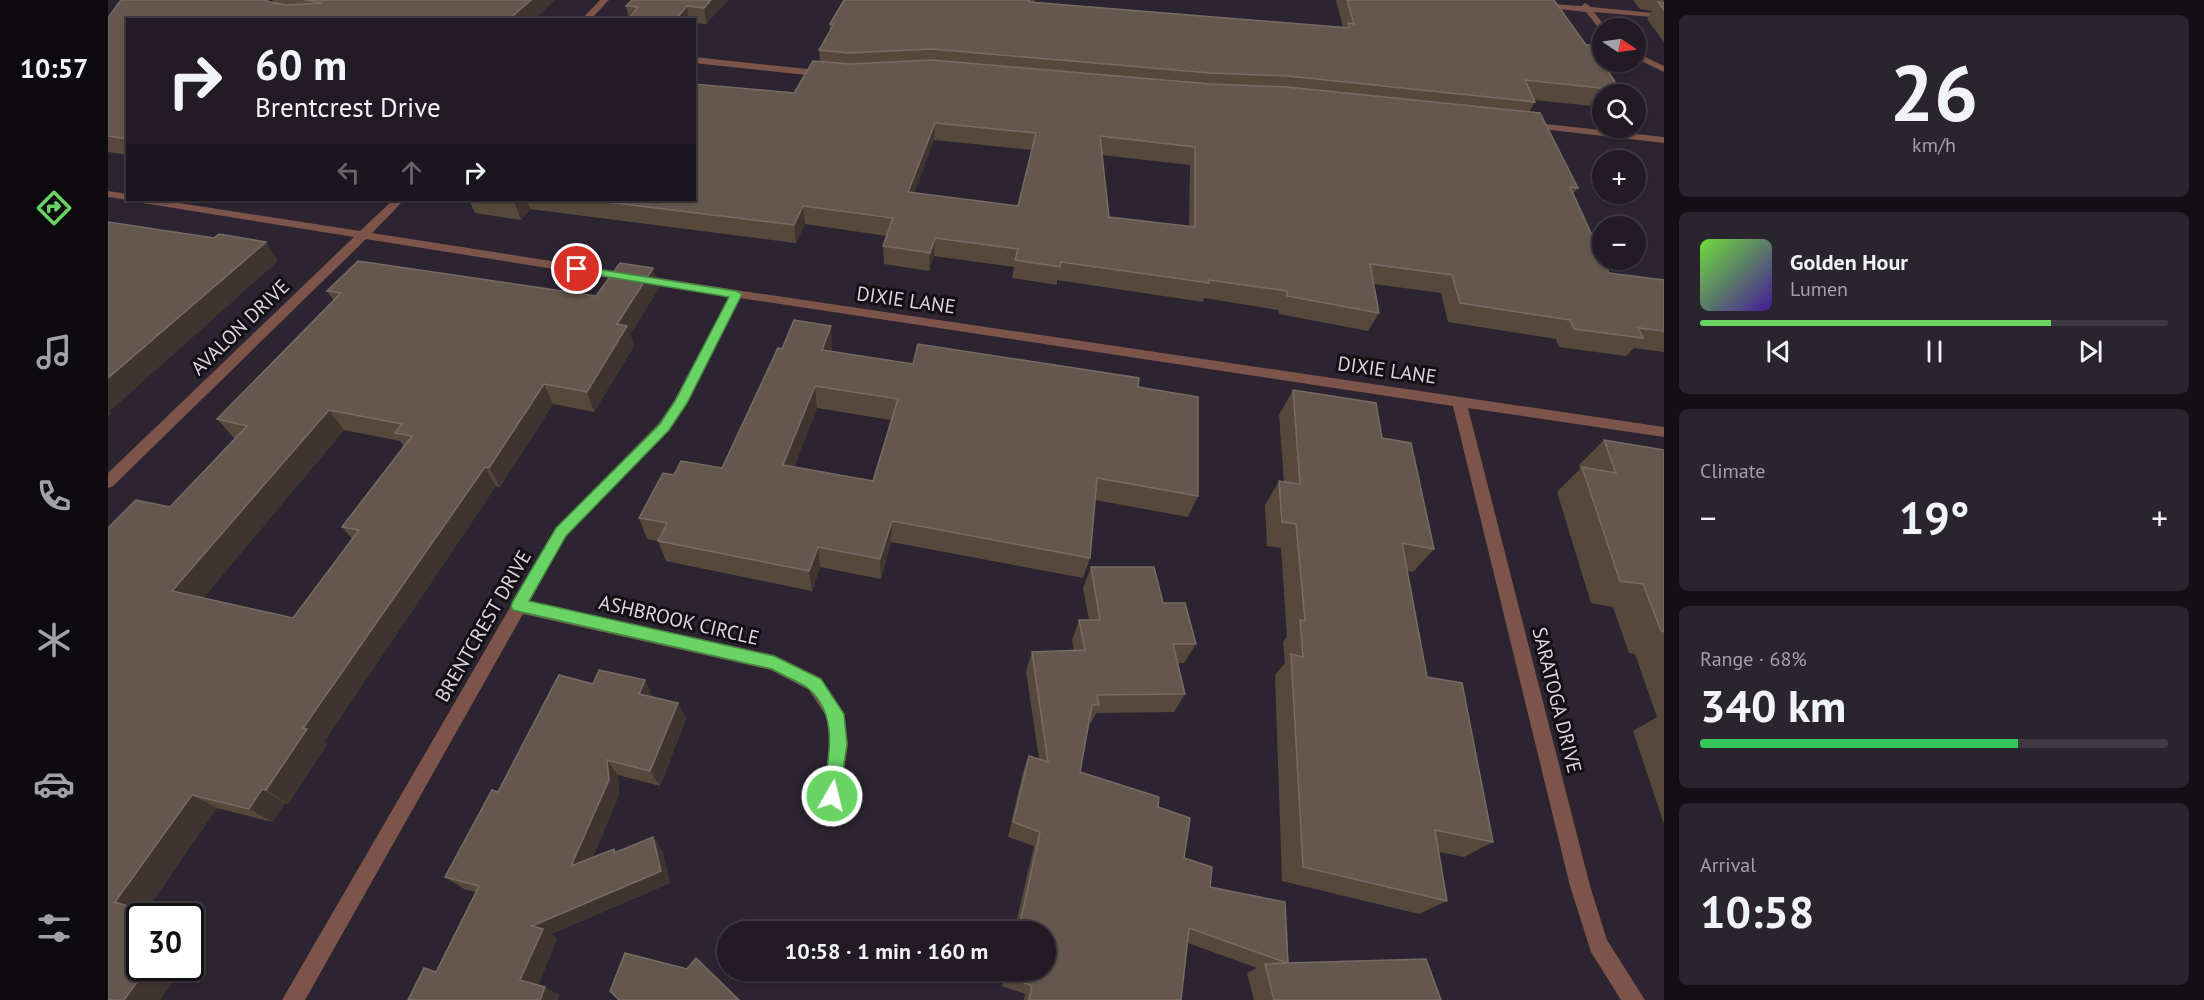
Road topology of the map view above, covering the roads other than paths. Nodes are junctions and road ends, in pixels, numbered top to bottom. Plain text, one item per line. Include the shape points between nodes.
1 (605, 0) edge
2 (1581, 0) edge
3 (1526, 4) edge
4 (1588, 10) junction
5 (1664, 16) edge
6 (587, 18) edge
7 (1594, 18) edge
8 (696, 60) edge
9 (1646, 60) edge
10 (1664, 69) edge
11 (838, 75) edge
12 (1513, 124) edge
13 (1664, 140) edge
14 (108, 194) edge
15 (126, 197) edge
16 (149, 201) edge
17 (398, 201) edge
18 (362, 235) junction
19 (736, 294) junction
20 (1459, 400) junction
21 (1664, 432) edge
22 (108, 482) edge
23 (519, 606) junction
24 (832, 796) dead end
25 (293, 1000) edge
26 (1635, 1000) edge

1 - 6 street
2 - 4 street
3 - 4 street
4 - 5 street
4 - 7 street
8 - 11 street
9 - 10 street
12 - 13 street
14 - 15 street
16 - 18 street, DIXIE LANE
17 - 18 street, AVALON DRIVE
18 - 19 street, DIXIE LANE
18 - 22 street, AVALON DRIVE
19 - 20 street, DIXIE LANE
19 - 23 street, BRENTCREST DRIVE via 664,427 561,532
20 - 21 street, DIXIE LANE
20 - 26 street, SARATOGA DRIVE via 1580,886 1598,945
23 - 24 street, ASHBROOK CIRCLE via 774,663 815,684 835,714 839,744
23 - 25 street, BRENTCREST DRIVE

